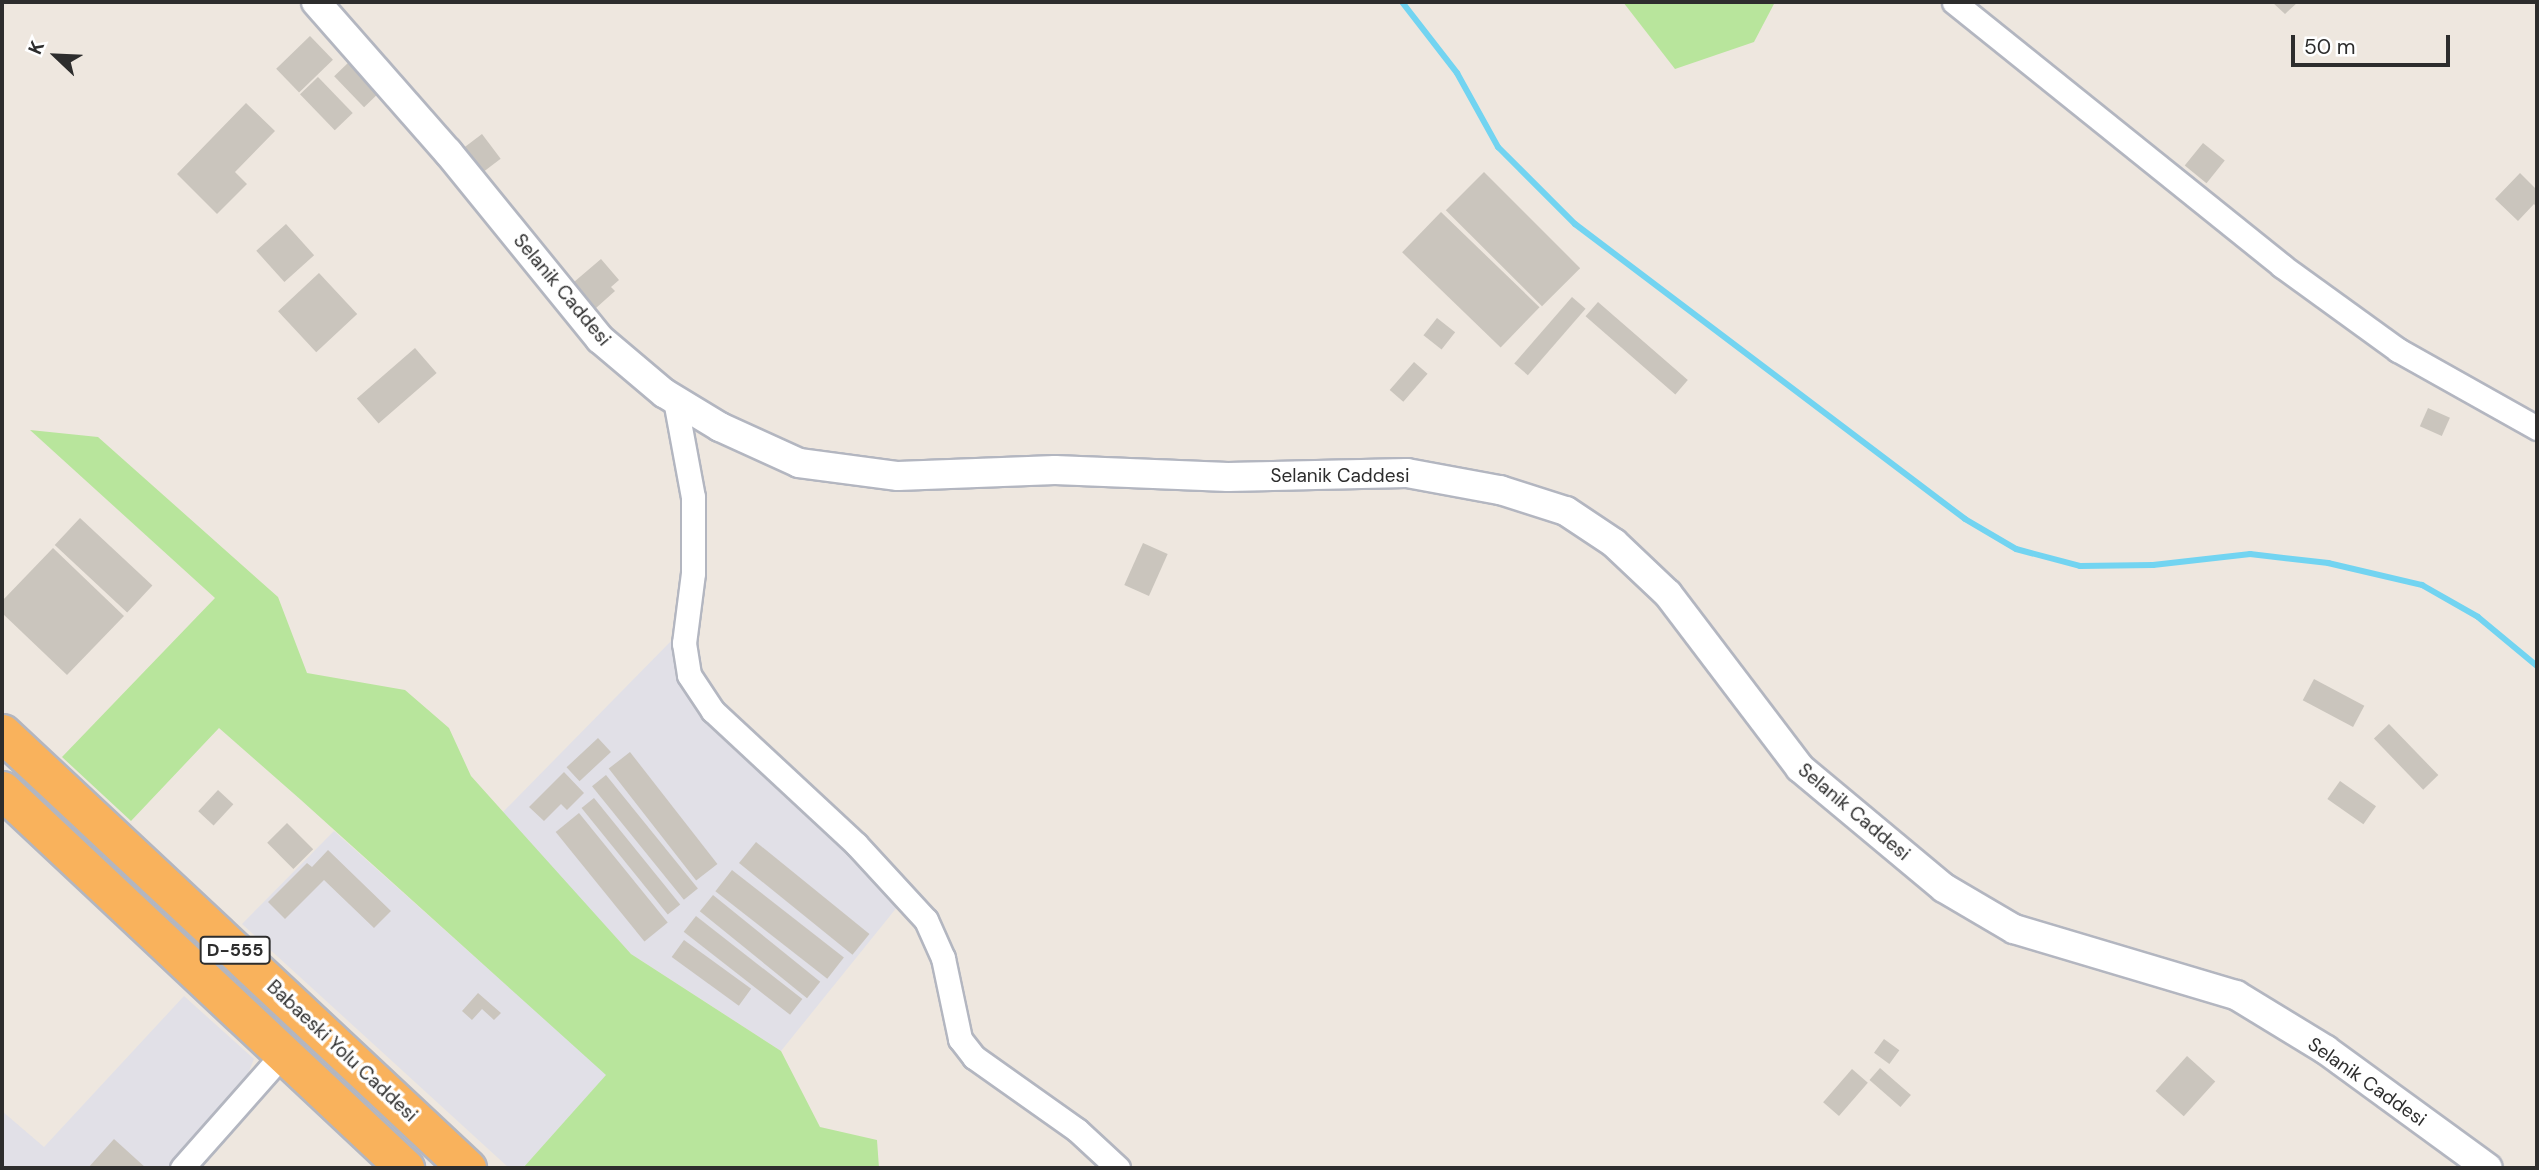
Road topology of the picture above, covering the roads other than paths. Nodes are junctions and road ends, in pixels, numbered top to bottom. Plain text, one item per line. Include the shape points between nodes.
1 (316, 2) edge
2 (1954, 2) edge
3 (675, 400) junction
4 (2537, 428) edge
5 (2, 733) edge
6 (2, 790) edge
7 (283, 1054) junction
8 (182, 1168) edge
9 (405, 1168) edge
10 (467, 1168) edge
11 (1118, 1168) edge
12 (2488, 1168) edge

1 - 3 street, Selanik Caddesi via 446,150 600,339
2 - 4 street via 2282,266 2398,350
3 - 11 street via 693,497 693,573 684,643 689,675 713,711 856,844 926,920 943,958 960,1039 974,1057 1077,1130
3 - 12 street, Selanik Caddesi via 720,428 799,463 898,476 1055,470 1228,477 1407,473 1500,490 1566,511 1614,543 1668,594 1800,768 1944,888 2014,929 2236,995 2326,1050
5 - 10 highway, Babaeski Yolu Caddesi / D-555
6 - 7 highway, D-555
7 - 8 street
7 - 9 highway, D-555

